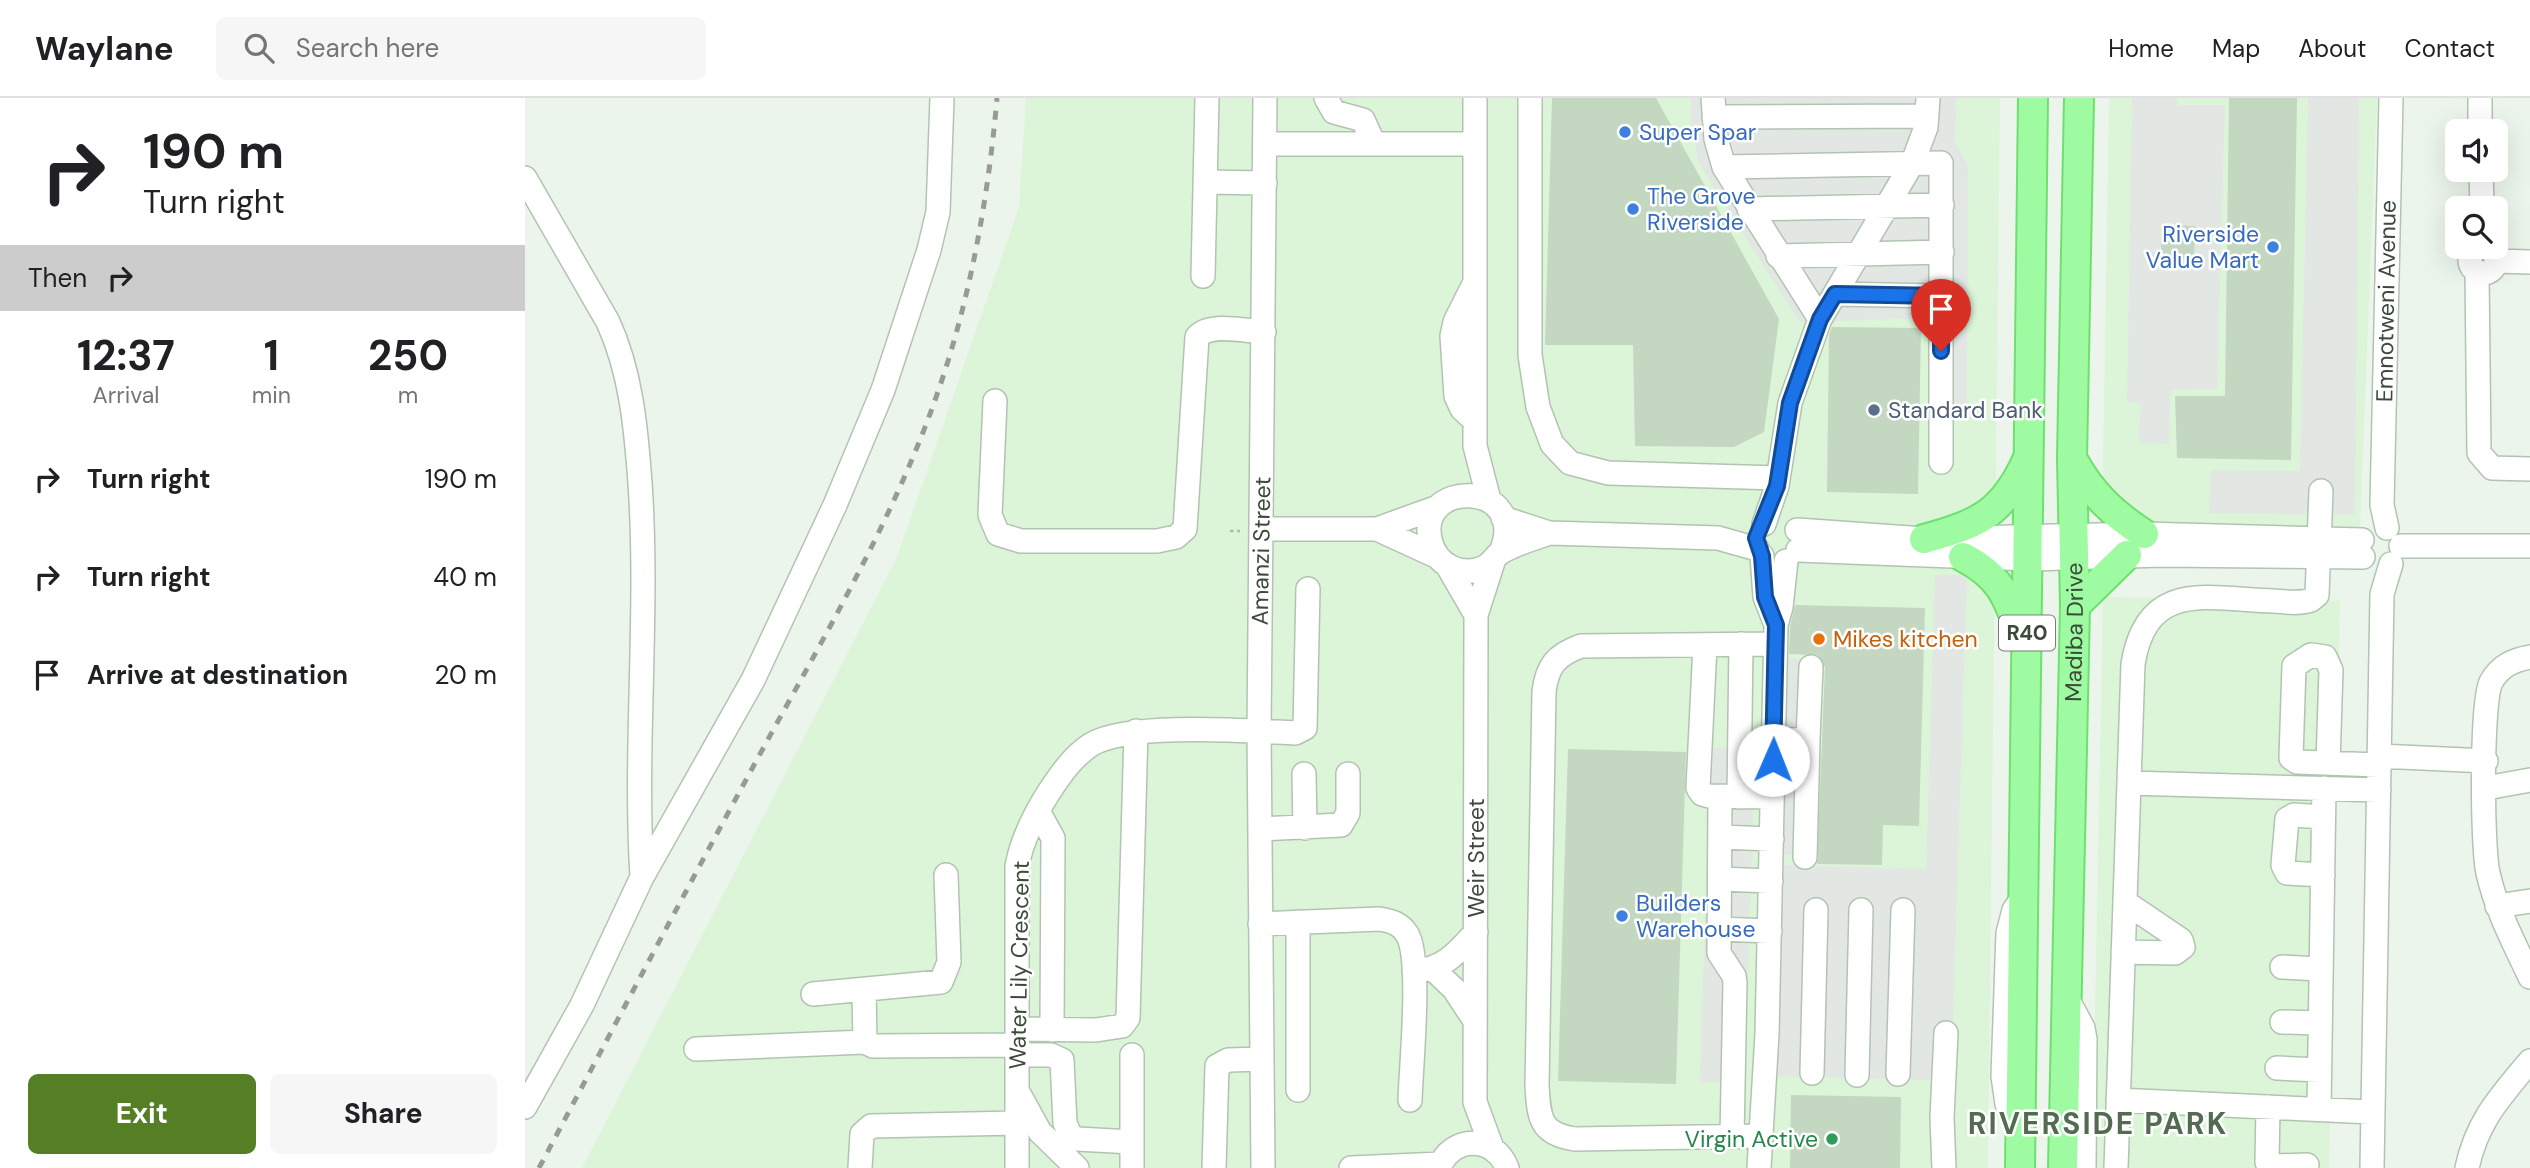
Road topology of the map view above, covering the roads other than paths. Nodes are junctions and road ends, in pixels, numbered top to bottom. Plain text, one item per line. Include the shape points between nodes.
1 (942, 98) edge
2 (1207, 98) edge
3 (1265, 98) edge
4 (1326, 98) edge
5 (1475, 98) edge
6 (1530, 98) edge
7 (2033, 98) edge
8 (2079, 98) edge
9 (2391, 98) edge
10 (2480, 98) edge
11 (1714, 107) edge
12 (1927, 107) edge
13 (2480, 119) edge
14 (1374, 144) junction
15 (1475, 144) junction
16 (1265, 145) junction
17 (1913, 162) junction
18 (1724, 167) junction
19 (525, 178) edge
20 (1206, 182) junction
21 (1265, 183) junction
22 (1890, 205) junction
23 (1942, 205) junction
24 (1749, 209) junction
25 (1860, 252) junction
26 (1942, 253) junction
27 (1778, 256) junction
28 (2484, 259) edge
29 (2502, 259) edge
30 (2530, 262) edge
31 (1203, 276) dead end
32 (1835, 294) junction
33 (1941, 296) junction
34 (1820, 319) junction
35 (1264, 332) junction
36 (995, 401) dead end
37 (1475, 446) junction
38 (2028, 456) junction
39 (2071, 458) junction
40 (1941, 462) dead end
41 (2530, 469) edge
42 (1777, 482) junction
43 (2321, 491) dead end
44 (1446, 502) junction
45 (1496, 509) junction
46 (1261, 529) junction
47 (1377, 529) junction
48 (1549, 533) junction
49 (1924, 539) junction
50 (1776, 540) junction
51 (2135, 545) junction
52 (2075, 546) junction
53 (2530, 546) edge
54 (2027, 547) junction
55 (2378, 547) junction
56 (2318, 548) junction
57 (1497, 557) junction
58 (1963, 557) junction
59 (1443, 561) junction
60 (1308, 589) dead end
61 (2075, 606) junction
62 (1476, 615) junction
63 (1775, 634) junction
64 (1741, 644) junction
65 (1705, 645) junction
66 (2026, 649) junction
67 (2530, 657) edge
68 (1811, 667) dead end
69 (1136, 732) junction
70 (1259, 732) junction
71 (1808, 739) junction
72 (1774, 741) junction
73 (2379, 761) junction
74 (2486, 761) junction
75 (2328, 763) dead end
76 (1304, 774) dead end
77 (1348, 774) dead end
78 (2530, 779) edge
79 (2129, 783) junction
80 (2324, 788) junction
81 (2486, 788) junction
82 (2379, 790) junction
83 (1730, 797) junction
84 (1772, 797) junction
85 (1038, 811) junction
86 (2323, 817) junction
87 (1305, 828) junction
88 (1260, 829) junction
89 (1720, 837) junction
90 (1772, 839) junction
91 (1805, 857) dead end
92 (946, 875) dead end
93 (2322, 875) junction
94 (642, 877) junction
95 (1720, 879) junction
96 (1771, 881) junction
97 (2530, 901) edge
98 (2125, 902) junction
99 (2497, 906) junction
100 (1817, 910) dead end
101 (1861, 910) dead end
102 (1903, 910) dead end
103 (1298, 922) junction
104 (1261, 924) junction
105 (1719, 929) junction
106 (1770, 931) junction
107 (1476, 932) junction
108 (2123, 951) junction
109 (2282, 967) dead end
110 (2321, 969) junction
111 (1424, 970) junction
112 (2530, 977) edge
113 (864, 992) junction
114 (813, 994) dead end
115 (2067, 998) junction
116 (1475, 1022) junction
117 (2282, 1022) dead end
118 (2320, 1024) junction
119 (1052, 1030) junction
120 (1946, 1033) dead end
121 (865, 1042) junction
122 (1018, 1043) junction
123 (696, 1049) dead end
124 (1132, 1055) dead end
125 (1262, 1059) junction
126 (2530, 1061) edge
127 (2277, 1069) dead end
128 (2319, 1070) junction
129 (1812, 1073) dead end
130 (1898, 1074) dead end
131 (1857, 1075) dead end
132 (1298, 1090) dead end
133 (1017, 1091) junction
134 (1410, 1100) dead end
135 (2117, 1100) junction
136 (1475, 1102) junction
137 (525, 1107) edge
138 (2268, 1107) junction
139 (2319, 1109) junction
140 (2371, 1112) junction
141 (1017, 1123) junction
142 (1762, 1136) junction
143 (1732, 1137) junction
144 (1132, 1142) junction
145 (1456, 1147) junction
146 (1505, 1162) edge
147 (2307, 1165) dead end
148 (1439, 1166) edge
149 (860, 1168) edge
150 (1017, 1168) edge
151 (1077, 1168) edge
152 (1132, 1168) edge
153 (1214, 1168) edge
154 (1263, 1168) edge
155 (1351, 1168) edge
156 (1759, 1168) edge
157 (1944, 1168) edge
158 (2020, 1168) edge
159 (2063, 1168) edge
160 (2084, 1168) edge
161 (2116, 1168) edge
162 (2372, 1168) edge
163 (2467, 1168) edge

1 - 94 street via 938,212 883,390 753,680
2 - 20 street
3 - 16 street, Amanzi Street
4 - 14 street via 1335,112 1363,120
5 - 15 street
6 - 42 street via 1532,374 1542,422 1552,444 1570,463 1608,473
7 - 38 main road, Madiba Drive / R40
8 - 39 main road, Madiba Drive / R40
9 - 55 street, Emnotweni Avenue
10 - 13 street
11 - 12 street
11 - 18 street
12 - 17 street
14 - 15 street
14 - 16 street
15 - 37 street
16 - 21 street, Amanzi Street
17 - 18 street
17 - 22 street
17 - 23 street via 1941,163
18 - 24 street
19 - 94 street via 608,321 628,384 643,537 638,804
20 - 21 street
20 - 31 street
21 - 35 street, Amanzi Street
22 - 23 street
22 - 24 street
22 - 25 street
23 - 26 street
24 - 27 street
25 - 26 street
25 - 27 street
25 - 32 street
26 - 33 street
27 - 34 street
28 - 41 street via 2476,436 2481,460 2501,470
29 - 30 street
32 - 33 street
32 - 34 street
33 - 40 street
34 - 42 street via 1790,403
35 - 36 street via 1215,329 1197,337 1185,529 1176,537 1157,541 1021,541 998,534 990,515
35 - 46 street, Amanzi Street
37 - 44 street
37 - 45 street
38 - 49 main road via 2014,485 1987,517
38 - 54 main road, Madiba Drive / R40
39 - 51 main road
39 - 52 main road, Madiba Drive / R40
42 - 50 street
43 - 56 street
44 - 45 street via 1466,494
44 - 47 street
44 - 59 street via 1429,527 1432,548
45 - 48 street
45 - 57 street via 1505,541
46 - 47 street
46 - 70 street, Amanzi Street
47 - 59 street
48 - 50 street
48 - 57 street
49 - 50 street
49 - 54 street
50 - 58 street
50 - 63 street via 1781,607
51 - 52 street
51 - 56 street
51 - 61 main road
52 - 54 street
52 - 61 main road, Madiba Drive / R40
53 - 55 street
54 - 58 street
54 - 66 main road, Madiba Drive / R40
55 - 56 street
55 - 73 street, Emnotweni Avenue via 2382,594
56 - 79 street via 2317,595 2309,601 2180,599 2149,620 2137,639 2133,664
57 - 59 street via 1471,571
57 - 62 street
58 - 66 main road via 1998,583
59 - 62 street
60 - 70 street, Water Lily Crescent via 1307,725 1295,733
61 - 115 main road, Madiba Drive / R40
62 - 107 street, Weir Street
63 - 64 street
63 - 72 street
64 - 65 street
64 - 83 street
65 - 83 street via 1697,784 1702,794
65 - 143 street via 1581,646 1555,659 1546,673 1537,1086 1545,1128 1562,1137
66 - 158 main road, Madiba Drive / R40
67 - 74 street via 2504,666 2487,691
68 - 71 street
69 - 70 street, Water Lily Crescent
69 - 85 street, Water Lily Crescent via 1109,737 1079,754 1066,766
69 - 119 street via 1128,1018 1116,1028
70 - 88 street, Amanzi Street
71 - 72 street
71 - 91 street
72 - 84 street
73 - 74 street
73 - 75 street
73 - 82 street, Emnotweni Avenue
74 - 81 street
76 - 87 street
77 - 87 street via 1345,822
78 - 81 street
79 - 80 street
79 - 98 street
80 - 82 street
80 - 86 street
81 - 99 street via 2485,855
82 - 140 street, Emnotweni Avenue
83 - 84 street
83 - 89 street
84 - 90 street
85 - 119 street via 1053,838
85 - 122 street, Water Lily Crescent via 1017,866
86 - 93 street
86 - 93 street via 2294,815 2287,819 2283,865 2294,875
87 - 88 street
88 - 104 street, Amanzi Street
89 - 90 street
89 - 95 street
90 - 96 street
92 - 113 street via 949,962 944,979 931,985
93 - 110 street
94 - 137 street via 582,1005
95 - 96 street
95 - 105 street
96 - 106 street
97 - 99 street
98 - 108 street
98 - 108 street via 2181,940 2183,947 2175,953
99 - 112 street
100 - 129 street
101 - 131 street
102 - 130 street
103 - 104 street
103 - 111 street via 1379,919 1397,923 1406,931
103 - 132 street
104 - 125 street, Amanzi Street
105 - 106 street
105 - 143 street via 1721,959 1735,983
106 - 142 street
107 - 111 street via 1451,959
107 - 116 street, Weir Street
108 - 135 street
109 - 110 street
110 - 118 street
111 - 116 street via 1460,995
111 - 134 street
113 - 114 street
113 - 121 street
115 - 159 main road, Madiba Drive / R40
115 - 160 street via 2085,1039
116 - 136 street, Weir Street
117 - 118 street
118 - 128 street
119 - 122 street
120 - 157 street
121 - 122 street via 877,1047
121 - 123 street
122 - 133 street, Water Lily Crescent
122 - 144 street via 1062,1060 1065,1123 1070,1135
124 - 144 street
125 - 153 street via 1228,1059 1217,1066
125 - 154 street, Amanzi Street
126 - 163 street via 2485,1116 2472,1142
127 - 128 street
128 - 139 street
133 - 141 street, Water Lily Crescent
133 - 151 street via 1040,1132
135 - 138 street
135 - 161 street
136 - 145 street
136 - 146 street
138 - 139 street
138 - 147 street via 2267,1163
139 - 140 street
140 - 162 street, Emnotweni Avenue
141 - 149 street via 871,1126 862,1134
141 - 150 street, Water Lily Crescent
142 - 143 street
142 - 156 street
144 - 152 street
145 - 146 street via 1478,1143
145 - 148 street
148 - 155 street

